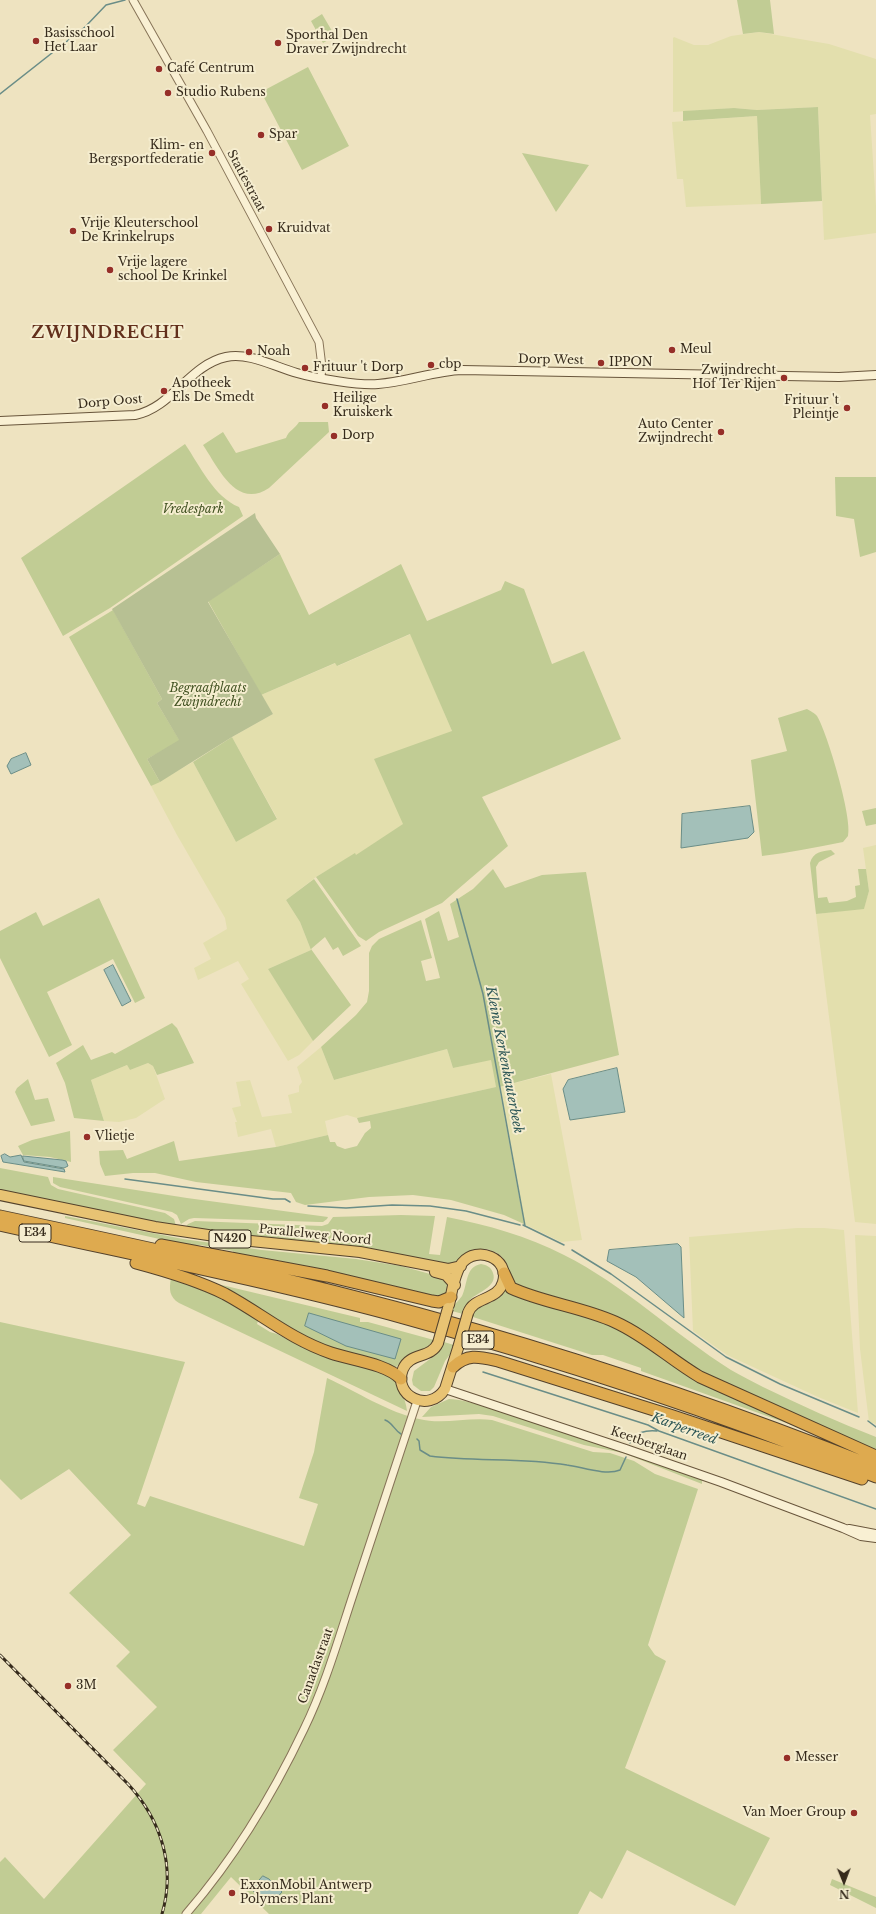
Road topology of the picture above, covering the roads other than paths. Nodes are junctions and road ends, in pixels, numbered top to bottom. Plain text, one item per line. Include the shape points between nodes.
1 (133, 0) edge
2 (876, 375) edge
3 (321, 377) junction
4 (855, 377) junction
5 (876, 381) edge
6 (0, 421) edge
7 (0, 1195) edge
8 (0, 1200) edge
9 (0, 1216) edge
10 (0, 1225) edge
11 (71, 1236) junction
12 (461, 1266) junction
13 (504, 1273) junction
14 (454, 1284) junction
15 (449, 1302) junction
16 (453, 1366) junction
17 (401, 1379) junction
18 (445, 1389) junction
19 (417, 1401) junction
20 (876, 1456) edge
21 (876, 1467) edge
22 (876, 1477) edge
23 (876, 1484) edge
24 (843, 1528) junction
25 (876, 1534) edge
26 (876, 1538) edge
27 (186, 1914) edge

1 - 3 street, Statiestraat via 207,130 319,342
2 - 4 main road, Dorp West
3 - 4 main road, Dorp West via 377,384 454,370
3 - 6 main road, Dorp Oost via 298,374 245,357 227,357 196,372 155,408 144,413
4 - 5 main road, Dorp West
7 - 12 highway, Parallelweg Noord / N420 via 184,1232 360,1252 448,1270
8 - 14 highway, Parallelweg Noord / N420 via 205,1240 393,1262 446,1275
9 - 11 highway, E34
10 - 11 highway, E34
11 - 15 highway via 90,1231 327,1276 432,1301
11 - 17 highway via 87,1249 206,1285 247,1307 297,1339 329,1352 392,1371
11 - 21 highway, E34 via 359,1298 476,1329 685,1396
11 - 22 highway, E34 via 444,1329 670,1400
12 - 13 highway, N420 via 468,1258 482,1254 496,1259
12 - 14 highway
13 - 16 highway, bridge via 503,1282 496,1293 472,1305
13 - 20 highway via 511,1288 614,1322 700,1377
14 - 15 highway
15 - 17 highway, bridge via 436,1348 405,1364
16 - 18 highway
16 - 23 highway via 460,1360 474,1356 498,1361
17 - 19 highway via 406,1394
18 - 19 highway via 431,1401
18 - 24 main road, Keetberglaan via 641,1454
19 - 27 street, Canadastraat via 336,1646 305,1727 284,1770 254,1820 217,1875
24 - 25 main road, Keetberglaan
24 - 26 main road, Keetberglaan via 857,1535

